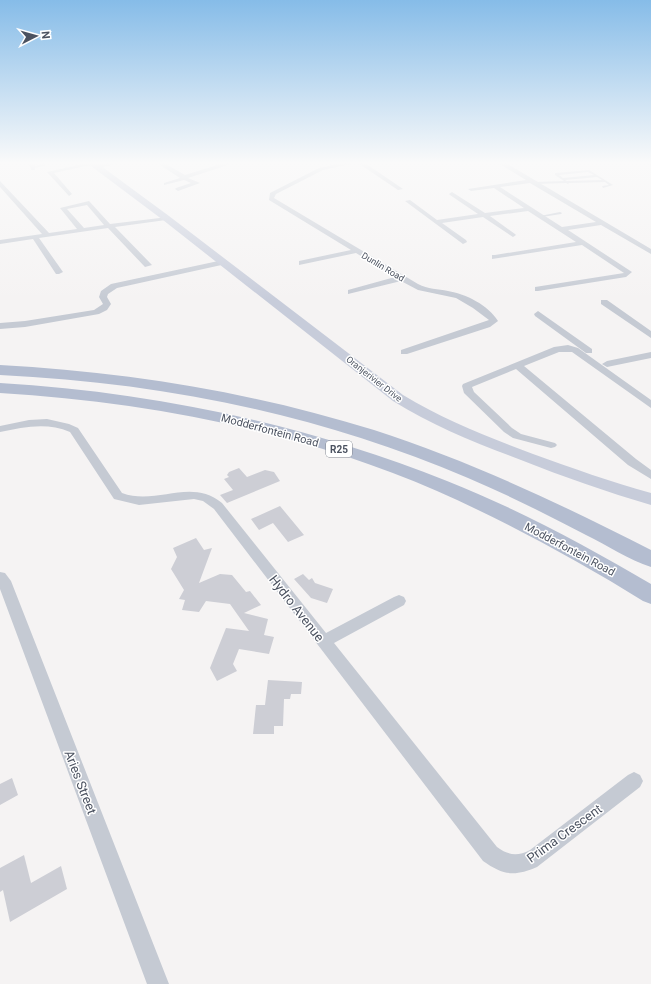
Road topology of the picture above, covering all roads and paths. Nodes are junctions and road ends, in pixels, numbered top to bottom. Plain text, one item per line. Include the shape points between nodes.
1 (23, 209) edge
2 (64, 209) edge
3 (94, 209) edge
4 (154, 209) edge
5 (287, 209) edge
6 (419, 209) edge
7 (475, 209) edge
8 (523, 209) edge
9 (530, 209) edge
10 (579, 209) edge
11 (560, 213) dead end
12 (484, 215) junction
13 (542, 216) junction
14 (166, 218) junction
15 (436, 222) junction
16 (603, 223) junction
17 (109, 226) junction
18 (562, 229) junction
19 (82, 230) junction
20 (47, 235) junction
21 (513, 235) dead end
22 (35, 237) junction
23 (0, 242) edge
24 (462, 242) dead end
25 (584, 243) junction
26 (651, 250) edge
27 (357, 251) junction
28 (495, 257) dead end
29 (222, 262) junction
30 (302, 263) dead end
31 (148, 265) dead end
32 (59, 272) dead end
33 (402, 278) junction
34 (538, 289) dead end
35 (351, 292) dead end
36 (604, 302) dead end
37 (538, 314) dead end
38 (0, 326) edge
39 (651, 335) edge
40 (404, 352) dead end
41 (651, 355) edge
42 (607, 364) junction
43 (517, 365) junction
44 (0, 370) edge
45 (0, 388) edge
46 (651, 395) edge
47 (651, 405) edge
48 (0, 429) edge
49 (551, 446) dead end
50 (651, 475) edge
51 (651, 499) edge
52 (651, 559) edge
53 (2, 579) edge
54 (651, 595) edge
55 (399, 601) dead end
56 (323, 641) junction
57 (634, 781) dead end
58 (490, 854) joint
59 (158, 984) edge

1 - 20 street
2 - 19 street
3 - 17 street
4 - 14 street, Oranjerivier Drive
5 - 27 street, Dunlin Road
6 - 15 street
7 - 12 street
8 - 12 street
9 - 13 street
10 - 16 street
11 - 13 lane
12 - 15 street
12 - 21 street
13 - 18 street
14 - 17 street
14 - 29 street, Oranjerivier Drive
15 - 24 street
16 - 18 street
16 - 26 street
17 - 19 street
17 - 31 street
18 - 25 street
19 - 20 street
20 - 22 street
22 - 23 street
22 - 32 street
25 - 28 street
25 - 34 street via 626,270 627,274
27 - 30 street
27 - 33 street, Dunlin Road
29 - 38 street via 114,286 104,293 103,297 107,304 96,312
29 - 51 street, Oranjerivier Drive via 398,398 416,409 505,449 620,491
33 - 35 street
33 - 40 street, Dunlin Road via 423,290 455,295 490,315 494,321 487,326
36 - 39 street
37 - 42 street
41 - 42 street
42 - 46 street
43 - 47 street via 557,349 568,348 583,355
43 - 49 street via 470,384 467,389 508,430 517,436
43 - 50 street via 632,462
44 - 52 main road, Modderfontein Road / R25 via 106,378 189,389 267,406 368,434 517,492
45 - 54 main road, Modderfontein Road / R25 via 96,396 183,409 236,420 368,458 495,510 597,562
48 - 56 street, Hydro Avenue via 48,422 63,424 74,430 118,496 127,501 206,497 218,506
53 - 59 street, Aries Street
55 - 56 street
56 - 58 street, Hydro Avenue
57 - 58 street, Prima Crescent via 526,863 512,865 500,862

